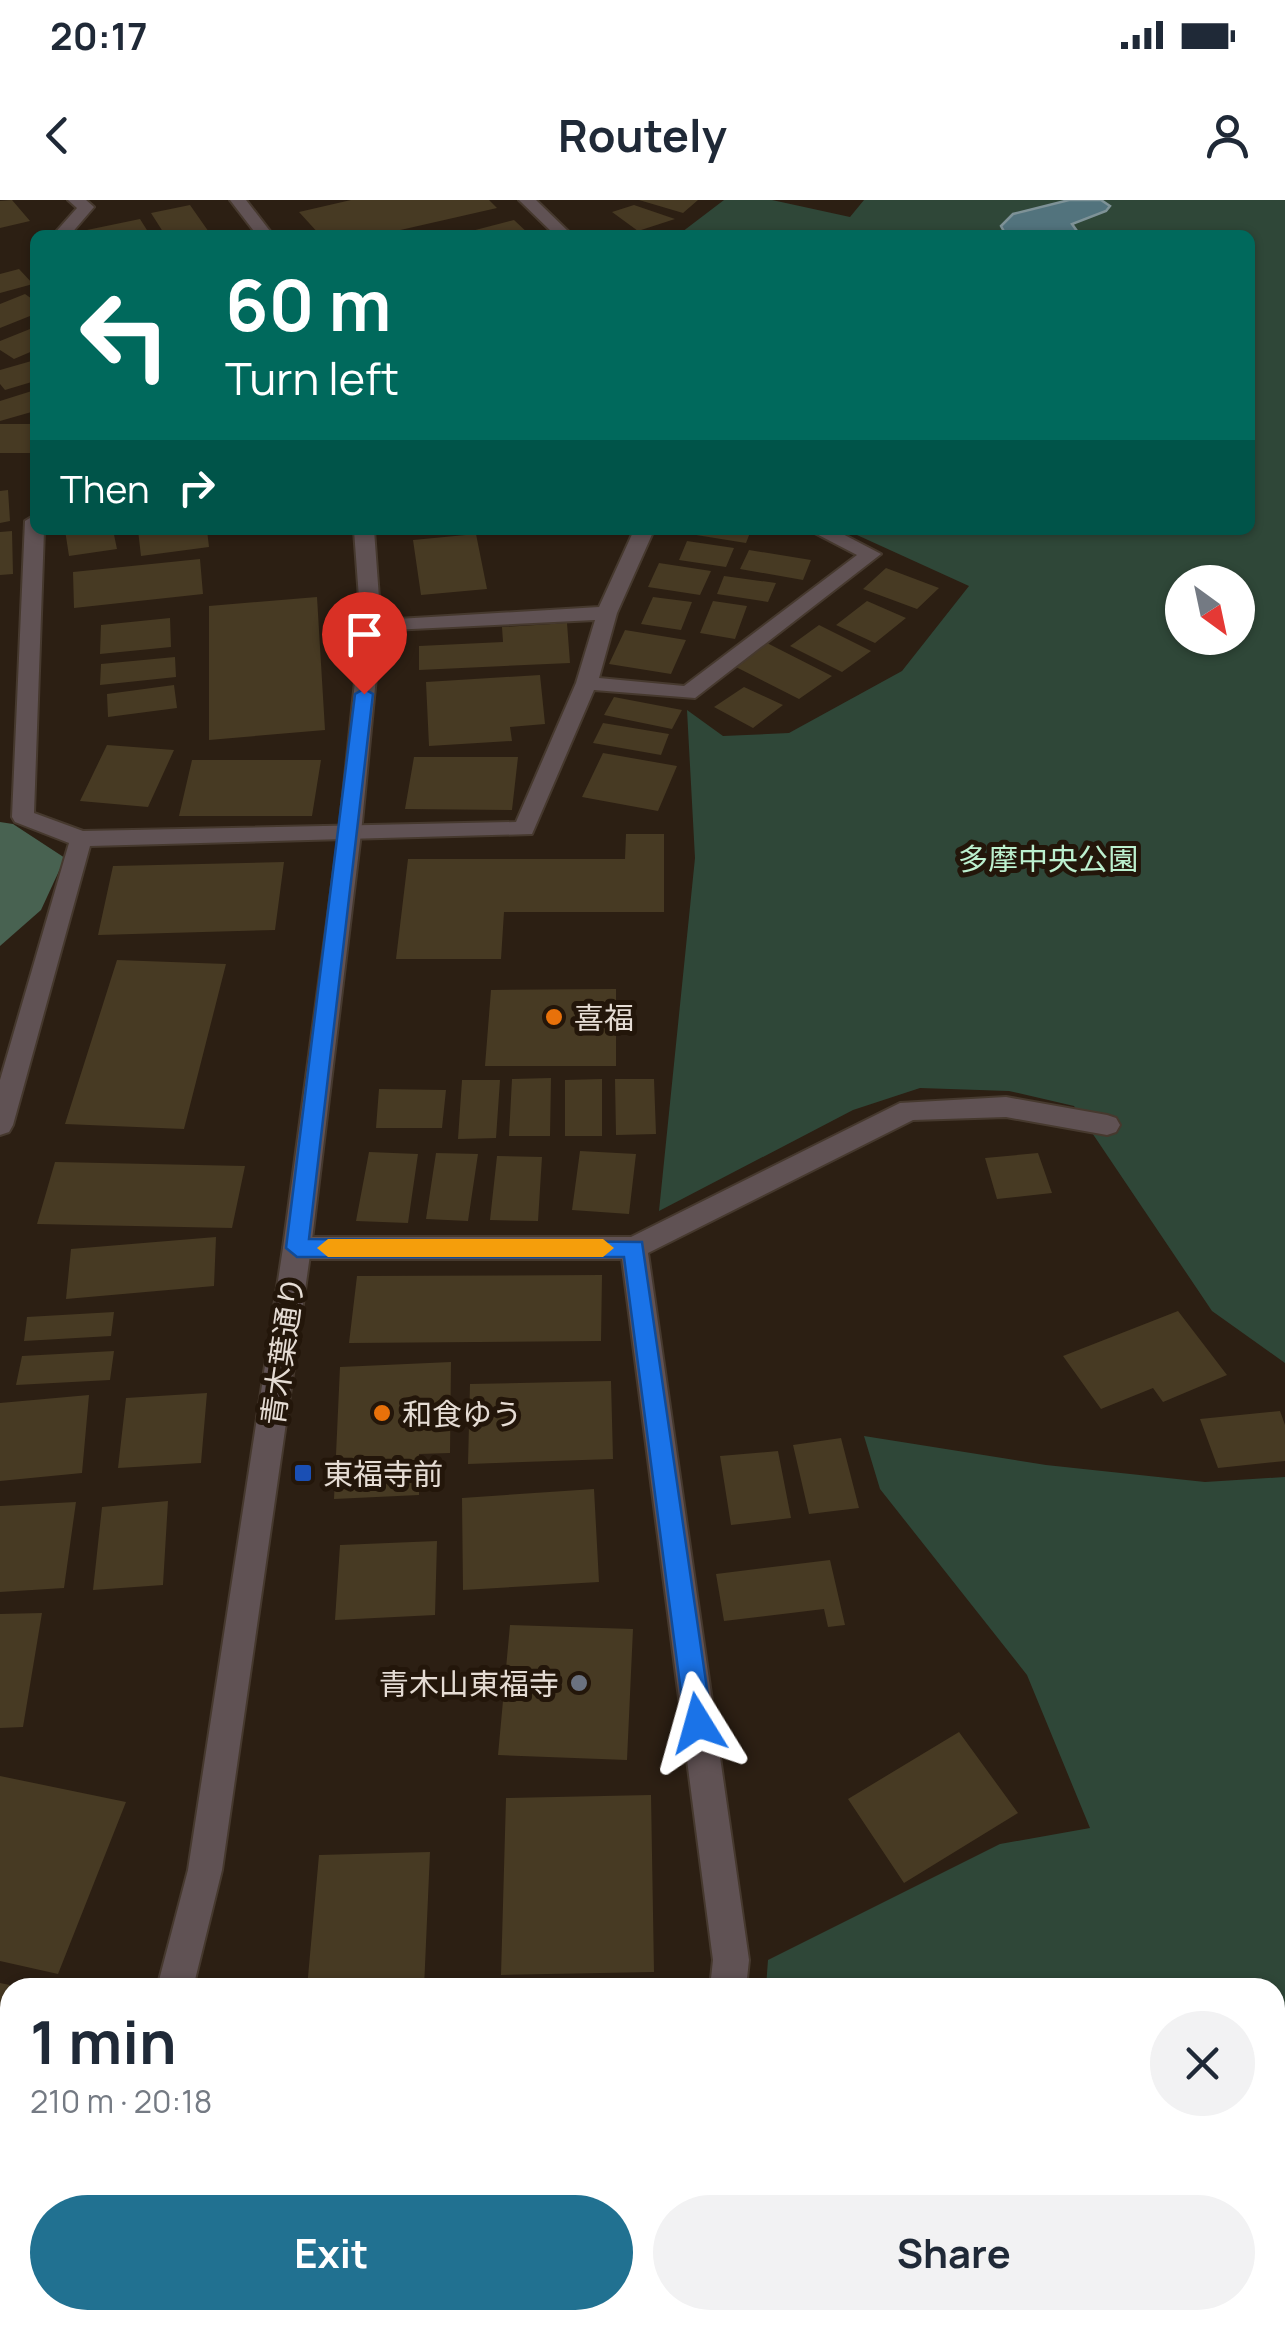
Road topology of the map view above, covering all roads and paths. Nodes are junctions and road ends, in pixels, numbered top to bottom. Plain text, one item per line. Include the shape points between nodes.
1 (76, 200) edge
2 (238, 200) edge
3 (527, 200) edge
4 (65, 230) edge
5 (260, 230) edge
6 (559, 230) edge
7 (34, 535) edge
8 (364, 535) edge
9 (642, 535) edge
10 (829, 535) edge
11 (606, 613) junction
12 (371, 625) junction
13 (587, 683) junction
14 (350, 832) junction
15 (81, 839) junction
16 (0, 1126) edge
17 (1107, 1126) dead end
18 (297, 1248) junction
19 (634, 1248) junction
20 (178, 1978) edge
21 (728, 1978) edge

1 - 4 street via 86,206
2 - 5 street
3 - 6 street
7 - 15 street via 23,817
8 - 12 street, 青木葉通り
9 - 11 street
10 - 13 street via 871,554 688,693
11 - 12 street
11 - 13 street
12 - 14 street, 青木葉通り
13 - 14 street via 524,829
14 - 15 street
14 - 18 street, 青木葉通り
15 - 16 street
17 - 19 street via 1006,1106 909,1110
18 - 19 street
18 - 20 street, 青木葉通り via 206,1870
19 - 21 street

